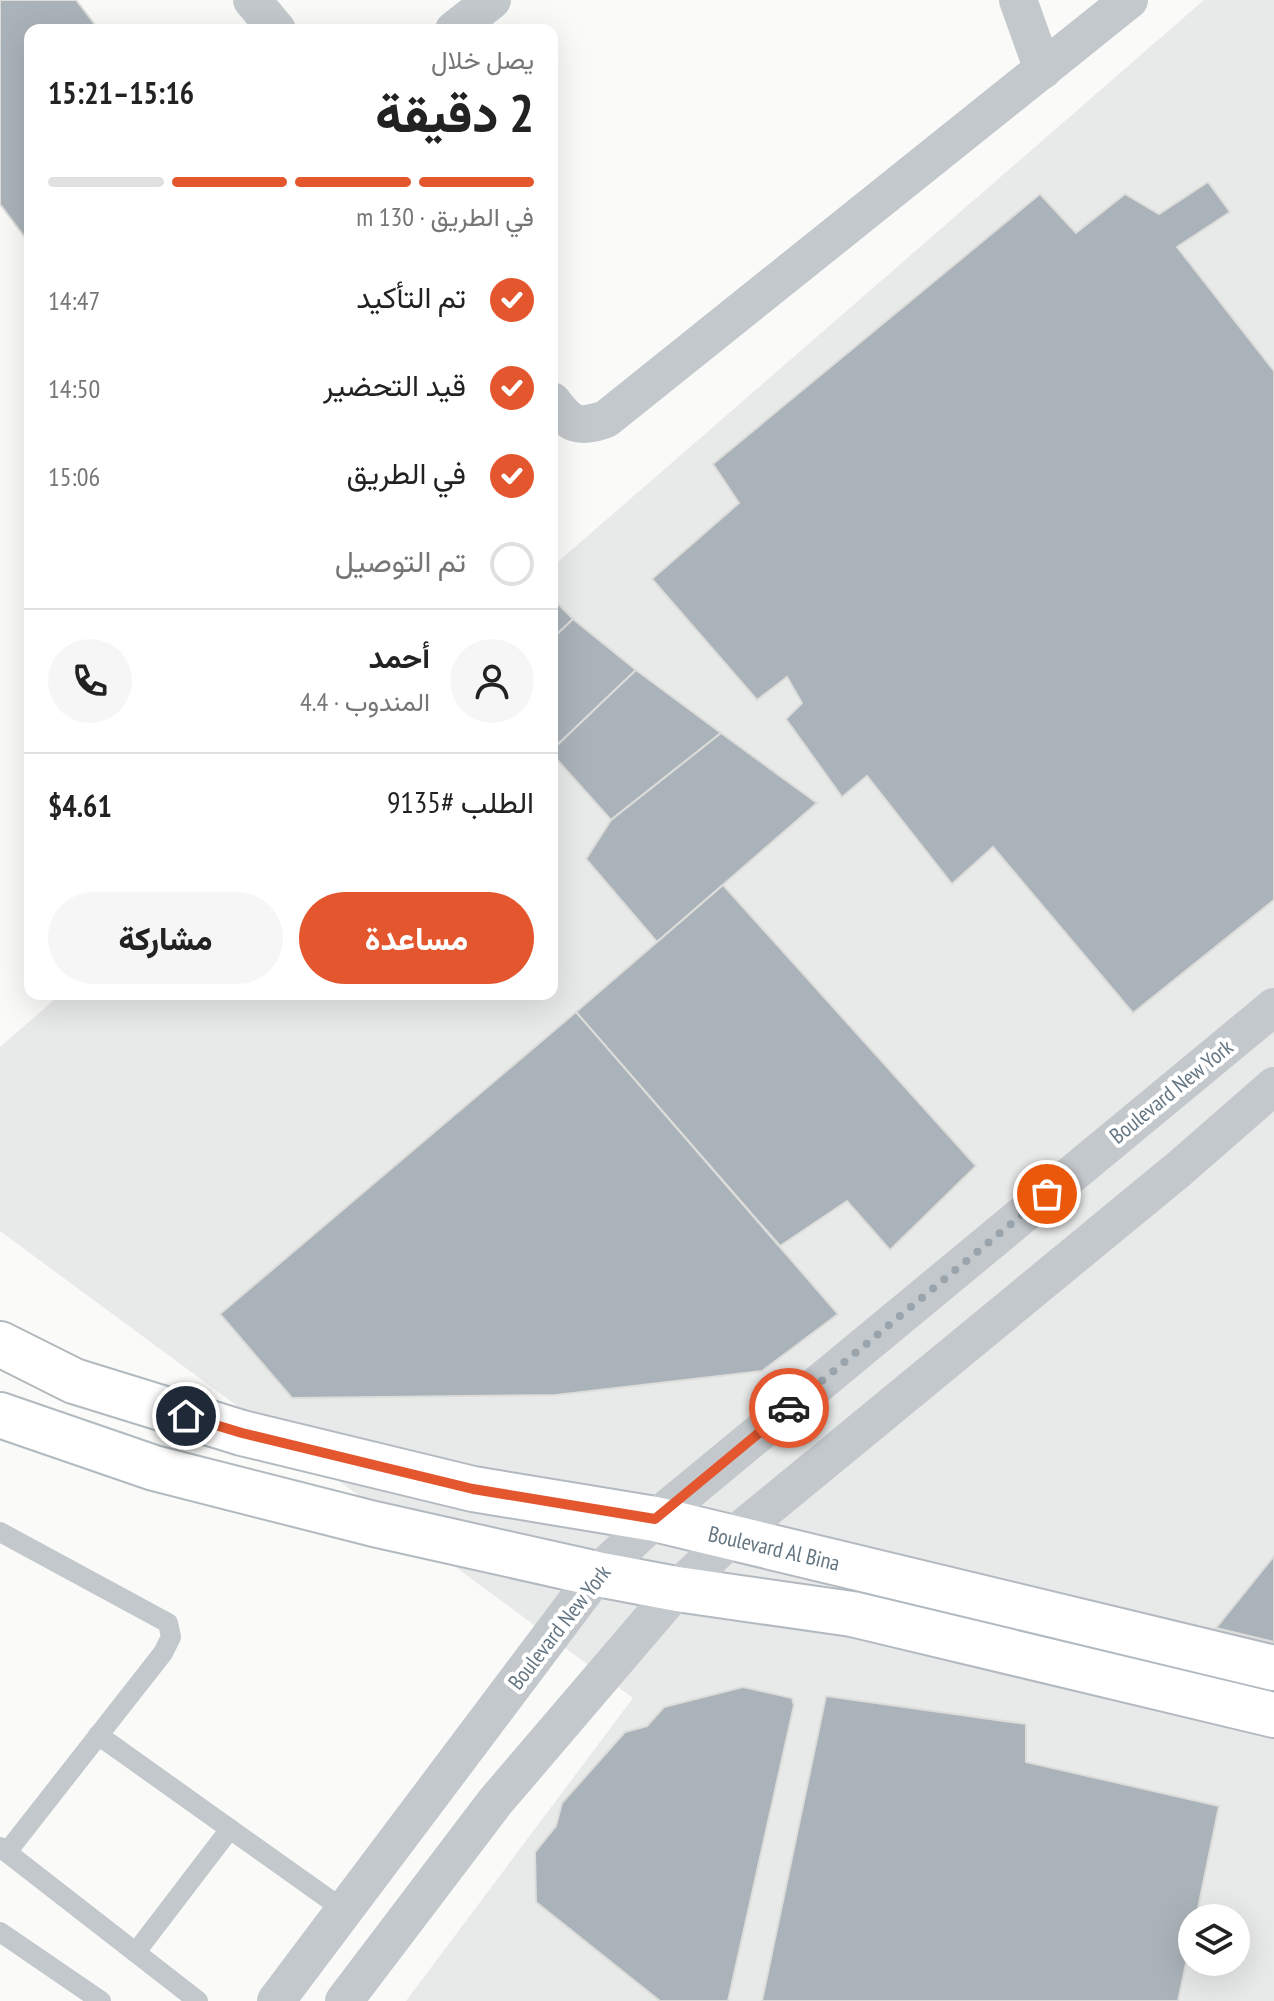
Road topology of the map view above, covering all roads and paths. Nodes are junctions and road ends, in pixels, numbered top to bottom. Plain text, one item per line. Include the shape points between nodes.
1 (252, 0) edge
2 (492, 0) edge
3 (1018, 0) edge
4 (1129, 0) edge
5 (272, 24) edge
6 (462, 24) edge
7 (1043, 70) junction
8 (558, 409) edge
9 (1274, 1007) edge
10 (1274, 1086) edge
11 (0, 1344) edge
12 (0, 1415) edge
13 (655, 1519) junction
14 (0, 1532) edge
15 (732, 1537) junction
16 (597, 1574) junction
17 (677, 1589) junction
18 (1274, 1668) edge
19 (1274, 1715) edge
20 (98, 1735) junction
21 (230, 1829) junction
22 (3, 1849) edge
23 (344, 1910) junction
24 (0, 1932) edge
25 (136, 1952) junction
26 (101, 2001) edge
27 (198, 2001) edge
28 (276, 2001) edge
29 (344, 2001) edge

1 - 5 street
2 - 6 street
3 - 7 street
4 - 7 street
7 - 8 street via 606,419 586,426 566,420
9 - 13 street, Boulevard New York
10 - 15 street
11 - 13 main road, Boulevard Al Bina via 74,1381 242,1433 473,1489
12 - 16 main road via 154,1468
13 - 15 main road, Boulevard Al Bina
13 - 16 street, Boulevard New York
14 - 20 lane via 168,1623 171,1637 163,1653
15 - 17 street
15 - 18 main road, Boulevard Al Bina
16 - 17 main road
16 - 23 street, Boulevard New York
17 - 19 main road via 852,1614
17 - 29 street via 495,1802
20 - 21 lane
20 - 22 lane
21 - 23 lane
21 - 25 lane
22 - 25 lane
23 - 28 street, Boulevard New York
24 - 26 lane
25 - 27 lane

